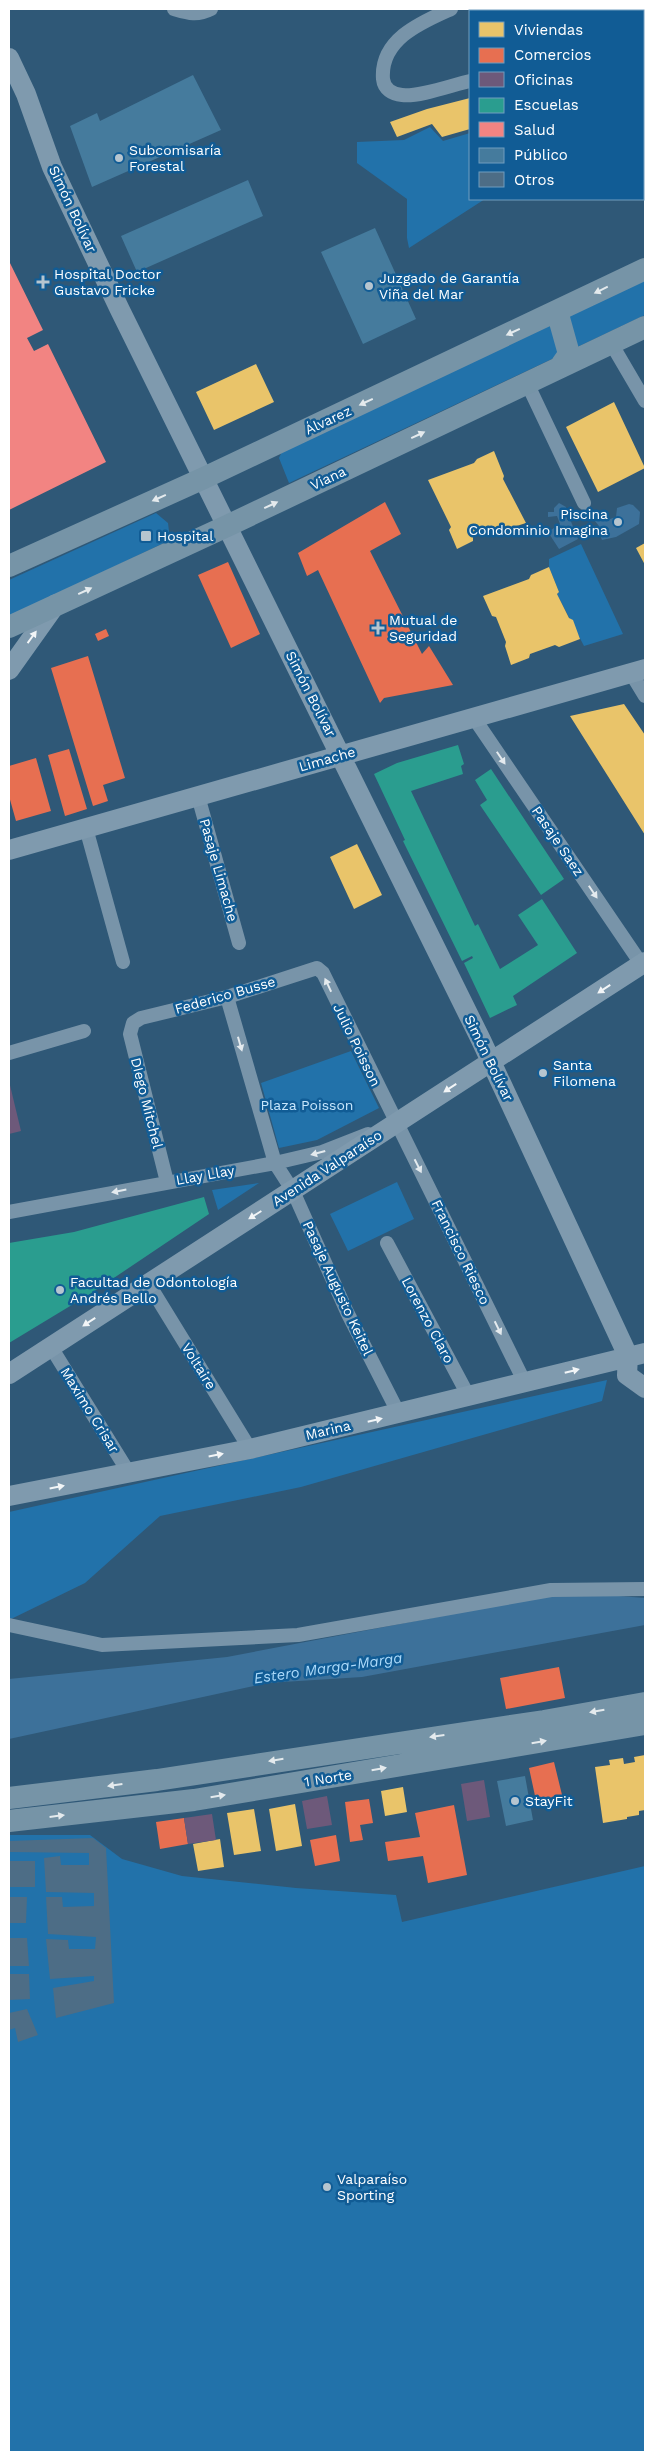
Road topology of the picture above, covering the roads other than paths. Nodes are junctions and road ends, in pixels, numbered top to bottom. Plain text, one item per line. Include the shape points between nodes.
1 (174, 9) edge
2 (211, 9) edge
3 (451, 9) edge
4 (431, 13) edge
5 (9, 58) edge
6 (469, 81) edge
7 (645, 268) edge
8 (557, 311) junction
9 (645, 328) edge
10 (610, 343) junction
11 (560, 367) junction
12 (527, 383) junction
13 (645, 401) edge
14 (204, 478) junction
15 (584, 502) dead end
16 (227, 526) junction
17 (9, 566) edge
18 (56, 604) junction
19 (9, 626) edge
20 (9, 670) edge
21 (638, 671) edge
22 (645, 696) edge
23 (474, 718) junction
24 (341, 755) junction
25 (198, 796) junction
26 (86, 828) junction
27 (9, 850) edge
28 (239, 943) dead end
29 (122, 962) dead end
30 (644, 963) edge
31 (317, 968) joint
32 (227, 997) junction
33 (133, 1023) joint
34 (84, 1031) dead end
35 (9, 1053) edge
36 (491, 1061) junction
37 (396, 1123) junction
38 (275, 1163) junction
39 (167, 1182) junction
40 (293, 1190) junction
41 (9, 1212) edge
42 (387, 1243) dead end
43 (148, 1283) junction
44 (51, 1347) junction
45 (636, 1362) edge
46 (9, 1374) edge
47 (525, 1383) junction
48 (645, 1388) edge
49 (469, 1397) junction
50 (399, 1414) junction
51 (250, 1449) junction
52 (129, 1473) junction
53 (11, 1491) edge
54 (645, 1589) edge
55 (9, 1626) edge
56 (645, 1703) edge
57 (645, 1724) edge
58 (9, 1798) edge
59 (9, 1821) edge

1 - 2 street via 202,14
3 - 4 street
4 - 6 street via 389,51 384,72 385,85 395,93 411,95
5 - 14 main road, Simón Bolívar via 26,94 52,168
7 -> 8 main road, Álvarez
8 - 11 main road via 569,354
8 -> 14 main road, Álvarez
9 - 10 main road, Viana
10 - 11 main road, Viana
10 - 13 street
11 - 12 main road, Viana
12 - 15 street
16 -> 12 main road, Viana
14 - 16 main road, Simón Bolívar
14 -> 17 main road, Álvarez
18 -> 16 main road, Viana
16 - 24 main road, Simón Bolívar
18 - 19 main road, Viana
20 -> 18 main road
21 - 22 street
21 - 23 main road, Limache
23 - 24 main road, Limache
23 -> 30 street, Pasaje Saez
24 - 25 main road, Limache
24 - 36 main road, Simón Bolívar
25 - 26 main road, Limache
25 - 28 street, Pasaje Limache
26 - 27 main road, Limache
26 - 29 street
30 -> 36 main road, Avenida Valparaíso
31 - 32 street, Federico Busse
37 -> 31 street, Julio Poisson
32 - 33 street, Federico Busse via 141,1018
32 -> 38 street, Pasaje Augusto Keitel
33 - 39 street, DIego Mitchel via 130,1034
34 - 35 street
36 -> 37 main road, Avenida Valparaíso
36 - 45 main road, Simón Bolívar
37 -> 38 street, Llay Llay via 322,1152
37 - 40 main road, Avenida Valparaíso
37 -> 47 street, Francisco Riesco
38 - 39 street, Llay Llay
38 - 40 street, Pasaje Augusto Keitel
39 -> 41 street, Llay Llay
40 -> 43 main road, Avenida Valparaíso
40 - 50 street, Pasaje Augusto Keitel via 347,1312
42 - 49 street, Lorenzo Claro
43 -> 44 main road, Avenida Valparaíso
43 - 51 street, Voltaire
44 - 46 main road, Avenida Valparaíso
44 - 52 street, Maximo Crisar
47 -> 45 main road, Marina
45 - 48 main road
47 - 49 main road, Marina
49 - 50 main road, Marina
51 -> 50 main road, Marina
52 -> 51 main road, Marina
53 -> 52 main road, Marina
54 - 55 street via 551,1590 298,1635 102,1645
56 -> 58 main road, 1 Norte via 157,1780
59 -> 57 main road, 1 Norte via 194,1800

